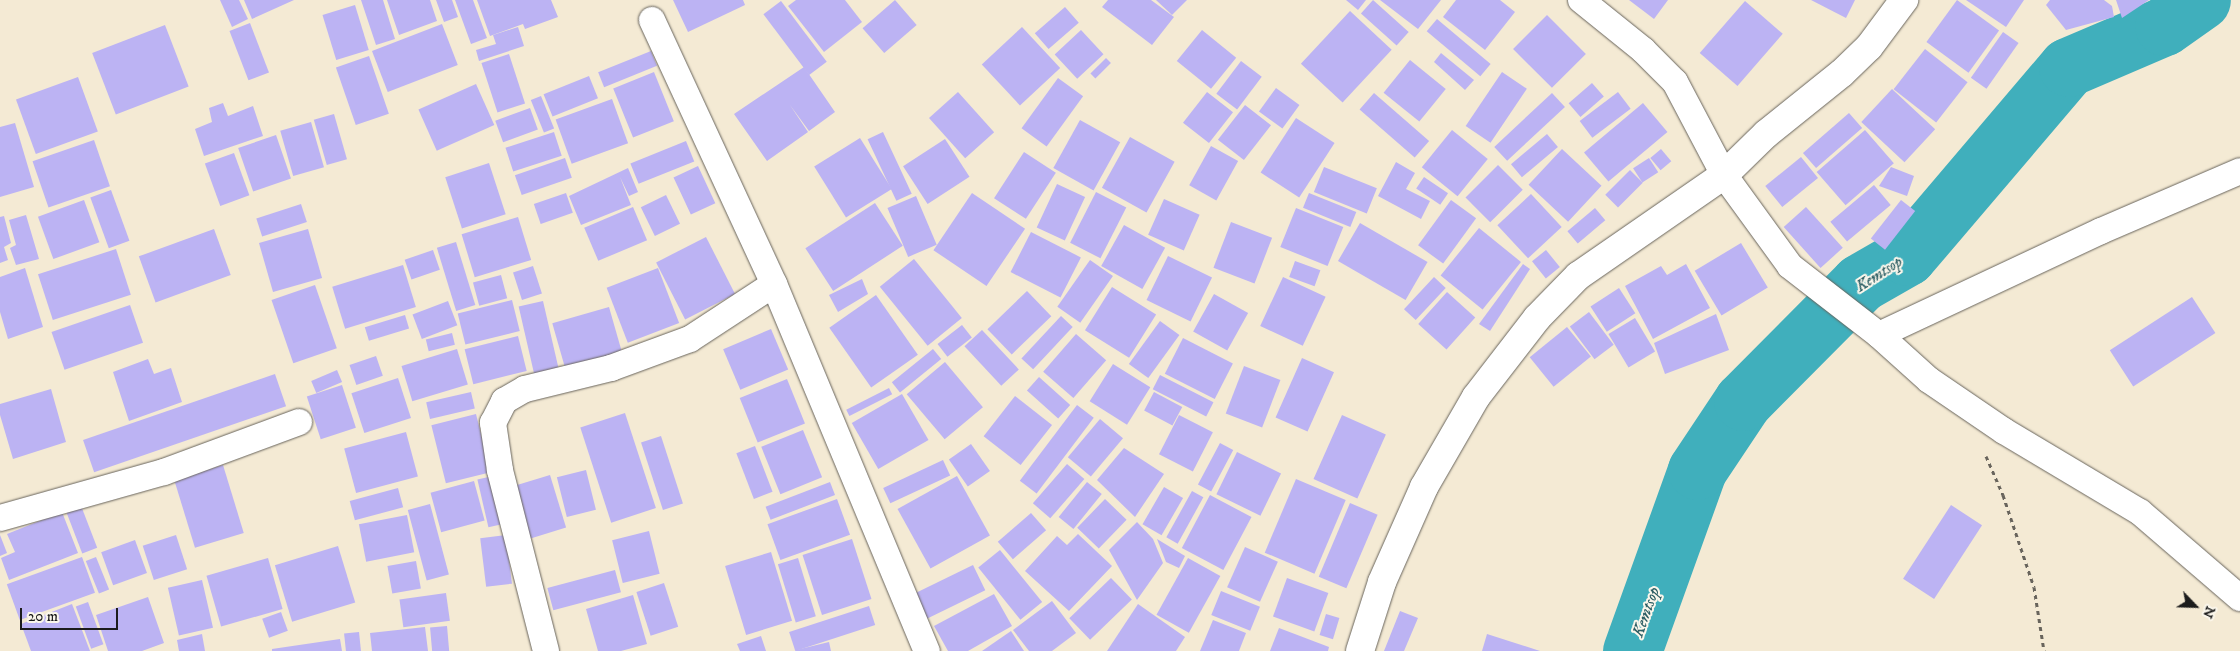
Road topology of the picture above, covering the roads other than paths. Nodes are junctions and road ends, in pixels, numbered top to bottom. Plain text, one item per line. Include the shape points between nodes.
1 (1581, 0) edge
2 (1904, 0) edge
3 (652, 20) dead end
4 (2240, 171) edge
5 (1724, 175) junction
6 (774, 284) junction
7 (1870, 329) junction
8 (299, 422) dead end
9 (0, 518) edge
10 (2240, 598) edge
11 (546, 651) edge
12 (927, 651) edge
13 (1360, 651) edge

1 - 5 street via 1643,50 1675,82
2 - 5 street via 1869,48 1766,134
3 - 6 street
4 - 7 street
5 - 7 street via 1790,266
5 - 13 street via 1578,276 1536,318 1487,383 1424,487 1382,582
6 - 11 street via 690,339 611,368 525,389 504,401 493,423 500,470
6 - 12 street
7 - 10 street via 1929,380 2004,431 2140,512
8 - 9 street via 164,472

